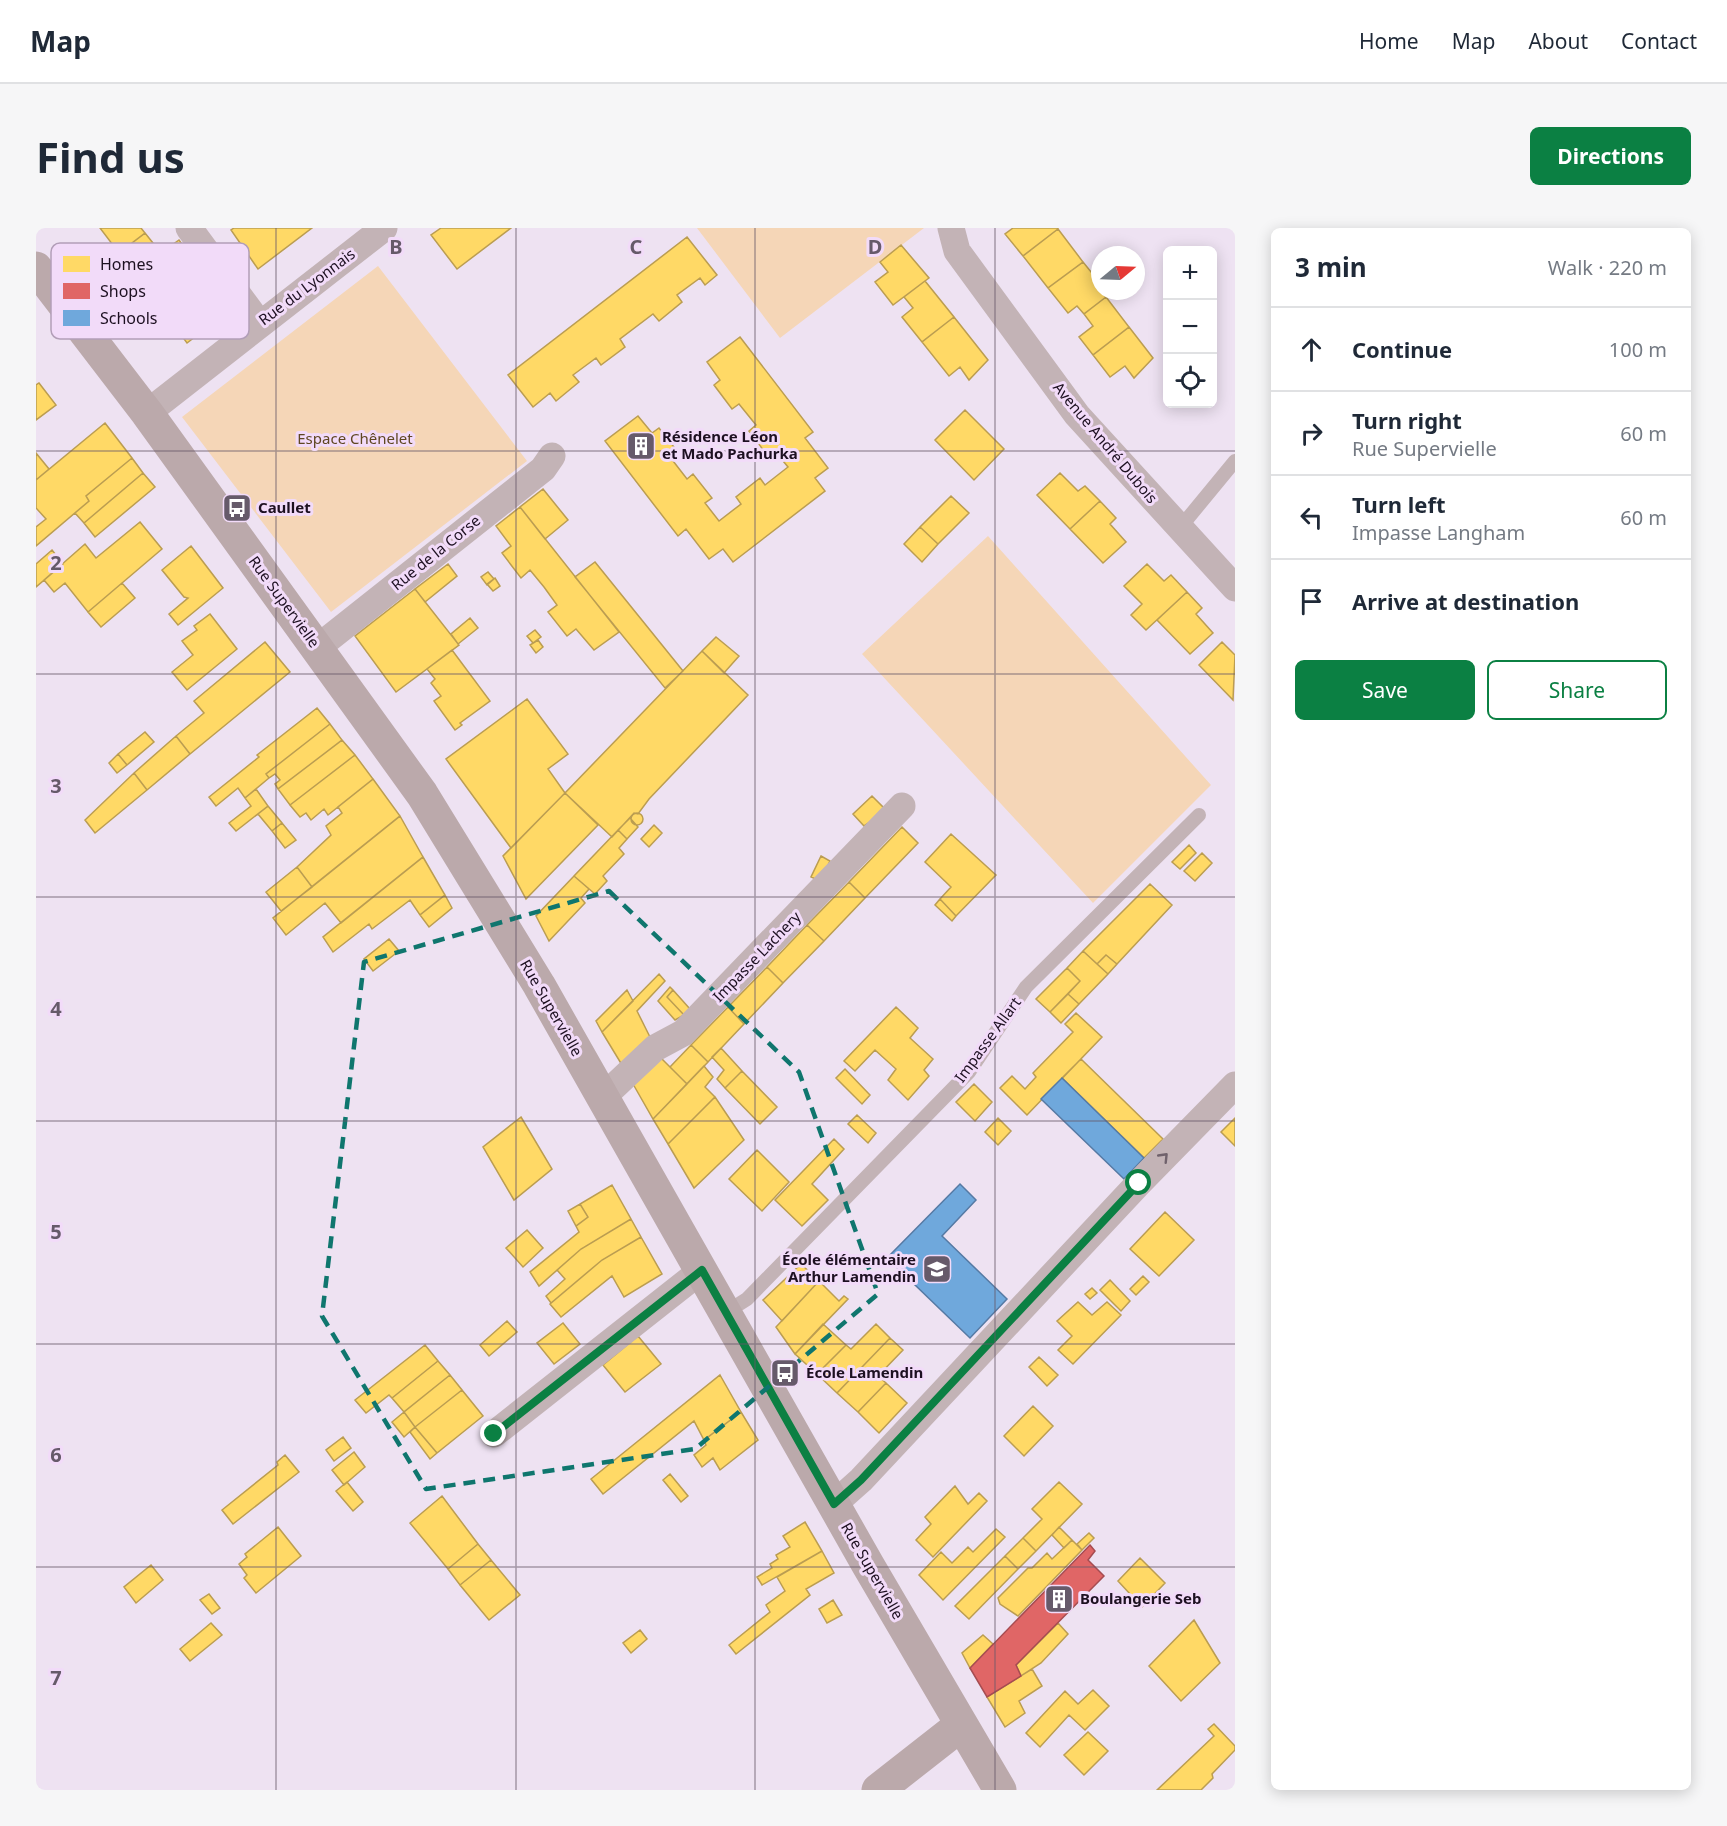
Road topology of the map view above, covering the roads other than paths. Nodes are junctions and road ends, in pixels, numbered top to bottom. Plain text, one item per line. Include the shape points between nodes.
1 (189, 228) edge
2 (384, 228) edge
3 (951, 228) edge
4 (200, 243) edge
5 (36, 268) edge
6 (51, 288) edge
7 (249, 309) edge
8 (259, 323) junction
9 (249, 331) edge
10 (90, 339) edge
11 (239, 339) edge
12 (147, 413) junction
13 (552, 456) dead end
14 (1235, 461) edge
15 (1179, 529) junction
16 (1235, 588) edge
17 (317, 648) junction
18 (902, 806) dead end
19 (1199, 815) dead end
20 (1235, 1085) edge
21 (603, 1097) junction
22 (702, 1270) junction
23 (725, 1313) junction
24 (494, 1434) dead end
25 (834, 1504) junction
26 (961, 1725) junction
27 (879, 1790) edge
28 (1000, 1790) edge

1 - 4 street
2 - 8 street, Rue du Lyonnais
3 - 15 street, Avenue André Dubois via 957,252 1077,415
5 - 6 main road, Rue Supervielle
7 - 8 street
8 - 9 street, Rue du Lyonnais
10 - 12 main road, Rue Supervielle
11 - 12 street, Rue du Lyonnais
12 - 17 main road, Rue Supervielle
13 - 17 street, Rue de la Corse via 543,469
14 - 15 lane
15 - 16 street, Avenue André Dubois
17 - 21 main road, Rue Supervielle via 422,794
18 - 21 street, Impasse Lachery via 683,1033 655,1048
19 - 23 lane, Impasse Allart via 1026,987 969,1072 747,1299
25 -> 20 street
21 - 22 main road, Rue Supervielle
22 - 23 main road, Rue Supervielle
22 - 24 street
23 - 25 main road, Rue Supervielle
25 - 26 main road, Rue Supervielle
26 - 27 main road
26 - 28 main road, Rue Supervielle

